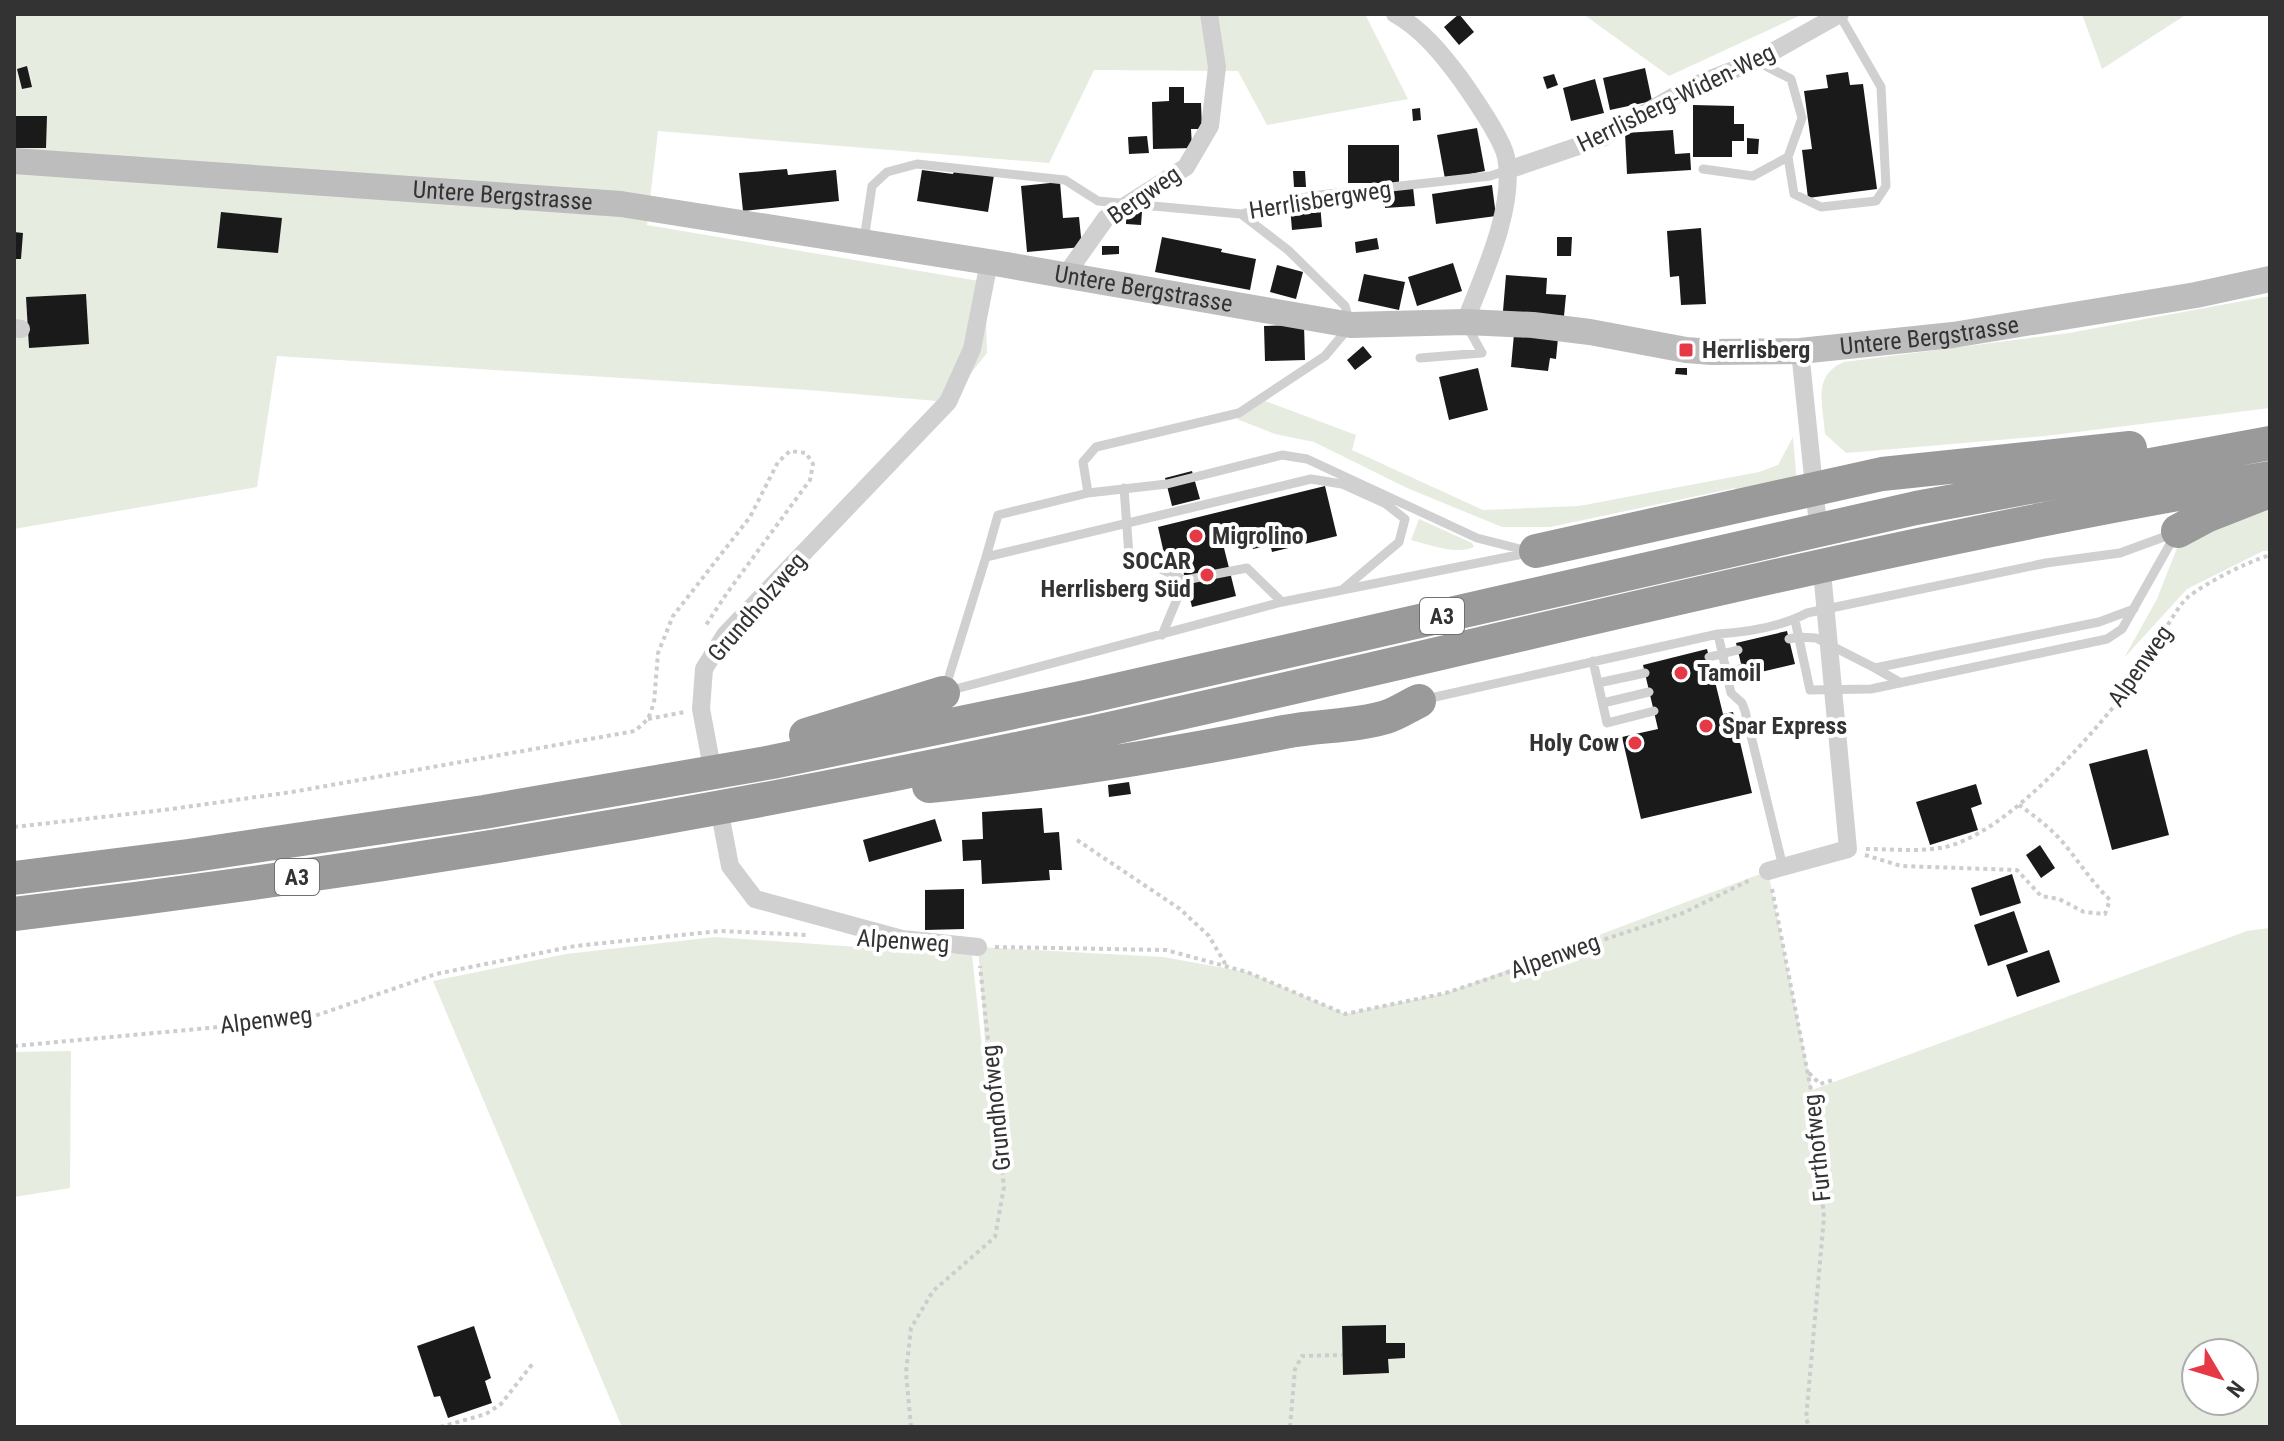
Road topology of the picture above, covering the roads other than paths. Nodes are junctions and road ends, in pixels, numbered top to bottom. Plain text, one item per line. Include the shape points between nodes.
1 (1209, 14) edge
2 (1395, 14) edge
3 (1840, 14) edge
4 (1756, 61) junction
5 (1788, 157) junction
6 (14, 161) edge
7 (1703, 169) dead end
8 (1508, 170) junction
9 (1130, 204) junction
10 (1241, 214) junction
11 (864, 243) junction
12 (989, 262) junction
13 (1065, 276) junction
14 (2270, 279) edge
15 (1465, 322) junction
16 (1351, 325) junction
17 (1800, 351) junction
18 (1420, 358) dead end
19 (2270, 435) edge
20 (2270, 443) edge
21 (2270, 478) edge
22 (1124, 488) junction
23 (2270, 491) edge
24 (1088, 493) junction
25 (1127, 523) junction
26 (2178, 531) junction
27 (1536, 551) junction
28 (986, 557) junction
29 (1185, 580) junction
30 (1342, 590) junction
31 (1282, 602) junction
32 (1835, 608) junction
33 (2134, 609) junction
34 (1795, 620) junction
35 (1718, 634) junction
36 (1162, 635) junction
37 (1794, 638) junction
38 (1816, 638) junction
39 (1738, 650) dead end
40 (1722, 654) junction
41 (1797, 656) junction
42 (1709, 657) dead end
43 (1593, 661) junction
44 (1742, 668) dead end
45 (1875, 668) junction
46 (1645, 673) dead end
47 (1727, 673) junction
48 (1714, 677) dead end
49 (1598, 683) junction
50 (1901, 683) junction
51 (1649, 692) dead end
52 (943, 693) junction
53 (1731, 693) junction
54 (1718, 696) dead end
55 (1419, 701) joint
56 (1603, 703) junction
57 (1654, 711) dead end
58 (614, 791) junction
59 (753, 802) junction
60 (1776, 869) joint
61 (14, 878) edge
62 (14, 914) edge
63 (902, 939) joint
64 (978, 947) road end

1 - 9 street, Bergweg via 1217,67 1210,126 1186,167
2 - 8 street via 1426,36 1471,93 1505,153
3 - 4 street, Herrlisberg-Widen-Weg
3 - 5 lane via 1881,87 1886,186 1876,201 1821,207 1794,194
4 - 5 lane via 1791,79 1802,118
4 - 8 street, Herrlisberg-Widen-Weg via 1690,87 1602,138
5 - 7 lane via 1753,176
6 - 11 main road, Untere Bergstrasse via 621,204
8 - 10 lane, Herrlisbergweg via 1310,196
8 - 15 street via 1502,223
9 - 10 lane, Herrlisbergweg
9 - 11 lane, Herrlisbergweg via 1098,201 1065,180 917,164 887,172 872,186
9 - 13 street, Bergweg via 1106,218
10 - 16 lane via 1288,250 1345,306
11 - 12 main road, Untere Bergstrasse
12 - 13 main road, Untere Bergstrasse
12 - 63 street, Grundholzweg via 972,349 948,402 725,635 704,669 701,709 730,866 755,899
13 - 16 main road, Untere Bergstrasse
14 - 17 main road, Untere Bergstrasse via 1953,335
15 - 16 main road, Untere Bergstrasse
15 - 17 main road, Untere Bergstrasse via 1590,332 1686,350
15 - 18 lane via 1482,353
16 - 24 lane via 1325,356 1239,413 1096,447 1083,462
17 - 60 street via 1848,849
19 - 27 highway via 1882,474
20 - 58 highway, A3 via 1916,508 1086,697
21 - 59 highway, A3 via 1934,540 1106,729
22 - 24 lane
22 - 25 lane
22 - 27 lane via 1167,484 1282,455 1307,459 1477,538
23 - 26 highway
24 - 28 lane via 998,515
25 - 28 lane
25 - 29 lane via 1129,555
25 - 30 lane via 1311,479 1342,484 1405,519 1399,542
26 - 32 lane via 2120,553 2046,563
26 - 33 lane
27 - 30 lane
28 - 52 lane
29 - 31 lane via 1247,568
29 - 36 lane
30 - 31 lane
31 - 36 lane
32 - 34 lane
32 - 38 lane
33 - 45 lane via 2099,622
33 - 50 lane via 2122,629 2107,639
34 - 35 lane
34 - 37 lane
34 - 38 lane
35 - 40 lane
35 - 43 lane
36 - 52 lane
37 - 38 lane
37 - 41 lane
38 - 41 lane
38 - 45 lane
39 - 40 lane
40 - 42 lane
40 - 47 lane
41 - 50 lane via 1810,690
43 - 49 lane
43 - 55 lane
44 - 47 lane
45 - 50 lane
46 - 49 lane
47 - 48 lane
47 - 53 lane
49 - 56 lane
51 - 56 lane
52 - 58 highway
53 - 54 lane
53 - 60 lane via 1745,711
55 - 59 highway via 1389,716 1345,726 1310,727 1194,750 993,780
56 - 57 lane via 1607,723
58 - 61 highway, A3
59 - 62 highway, A3 via 451,854
63 - 64 street, Alpenweg

